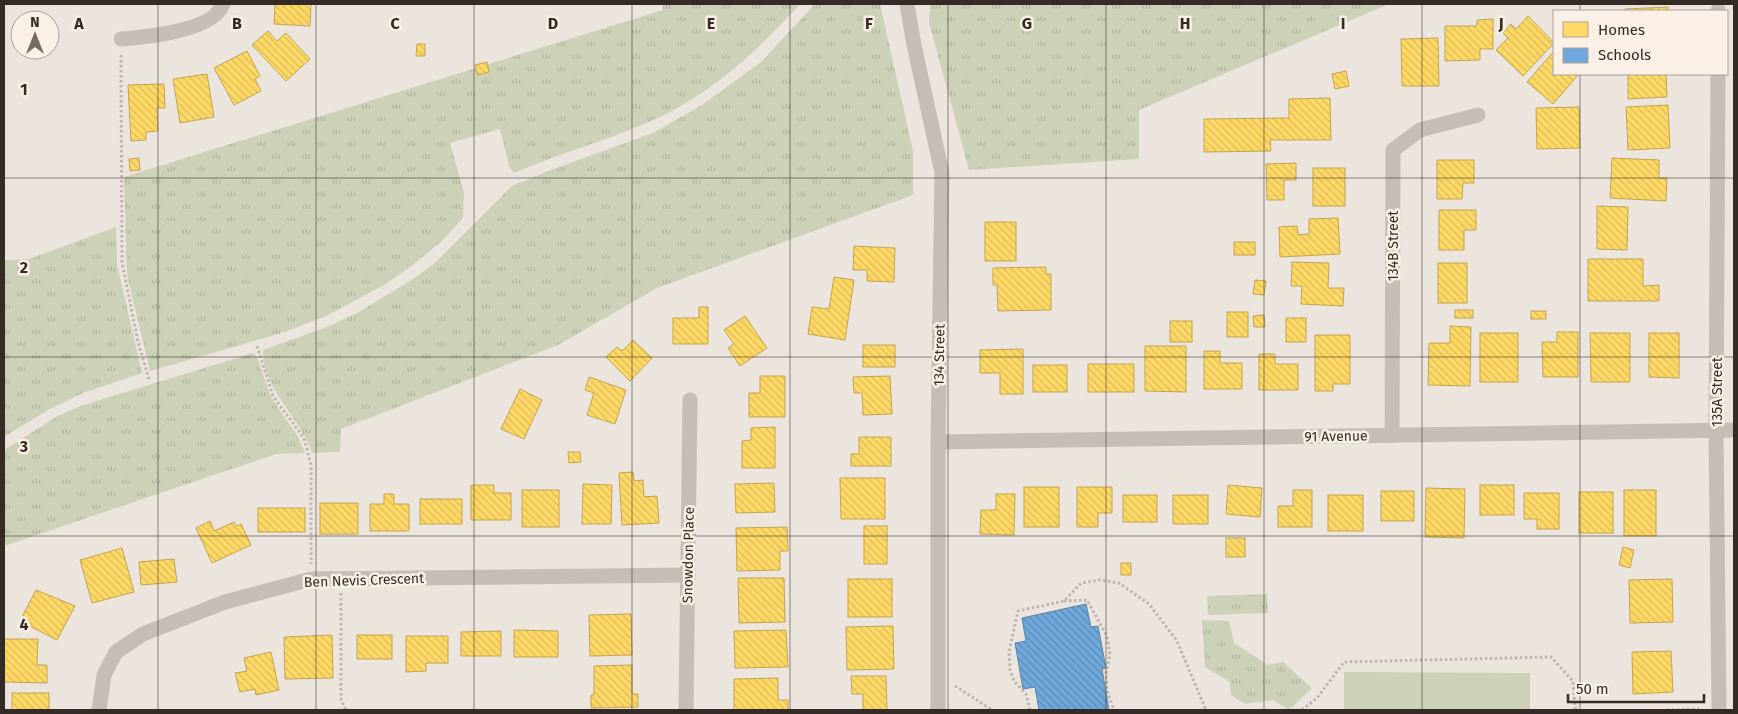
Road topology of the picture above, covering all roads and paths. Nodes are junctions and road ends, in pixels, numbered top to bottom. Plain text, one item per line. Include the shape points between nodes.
1 (223, 4) edge
2 (907, 4) edge
3 (121, 46) joint
4 (1718, 75) edge
5 (1478, 115) dead end
6 (257, 346) dead end
7 (149, 379) dead end
8 (690, 400) dead end
9 (1716, 430) junction
10 (1734, 430) edge
11 (1392, 435) junction
12 (938, 442) junction
13 (311, 568) dead end
14 (688, 575) junction
15 (341, 592) dead end
16 (1064, 601) junction
17 (955, 686) dead end
18 (1702, 709) dead end
19 (100, 710) edge
20 (346, 710) edge
21 (686, 710) edge
22 (938, 710) edge
23 (992, 710) edge
24 (1030, 710) edge
25 (1114, 710) edge
26 (1206, 710) edge
27 (1302, 710) edge
28 (1577, 710) edge
29 (1667, 710) edge
30 (1719, 710) edge

1 - 3 street via 221,10 197,26
2 - 12 street, 134 Street via 942,173
3 - 7 path via 122,262
4 - 9 street, 135A Street
5 - 11 street, 134B Street via 1420,130 1394,150
6 - 13 path via 273,396 304,438 312,465
8 - 14 street, Snowdon Place
9 - 10 street, 91 Avenue
9 - 11 street, 91 Avenue
9 - 30 street, 135A Street
11 - 12 street, 91 Avenue
12 - 22 street, 134 Street
14 - 19 street, Ben Nevis Crescent via 311,579 225,602 144,634 116,652 104,675
14 - 21 street, Snowdon Place
15 - 20 path via 341,700
16 - 24 path via 1018,611 1010,670 1014,681 1026,694
16 - 25 path via 1087,600 1108,636 1107,691
16 - 26 path via 1081,583 1100,580 1119,583 1149,604 1177,641
17 - 23 path
18 - 29 path
27 - 28 path via 1317,698 1344,662 1551,657 1573,681

